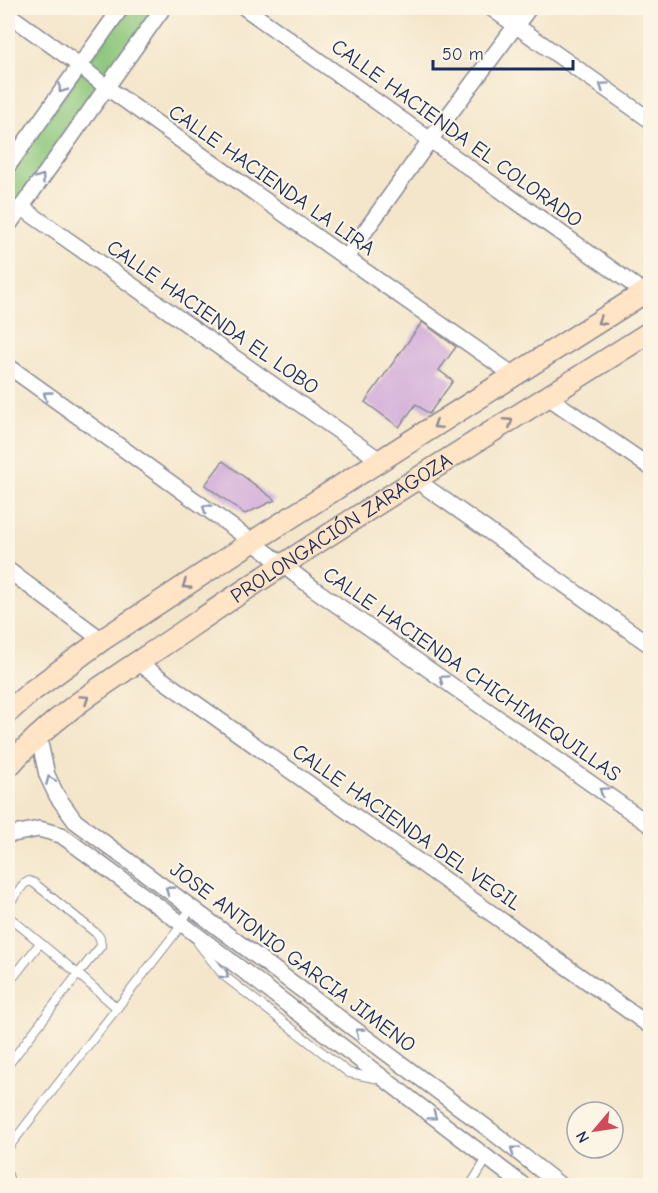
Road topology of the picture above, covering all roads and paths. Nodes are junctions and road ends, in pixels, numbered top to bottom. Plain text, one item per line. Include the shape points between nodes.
1 (121, 8) edge
2 (163, 8) edge
3 (245, 8) edge
4 (491, 8) edge
5 (529, 8) edge
6 (8, 14) edge
7 (516, 26) junction
8 (79, 65) junction
9 (106, 87) junction
10 (651, 120) edge
11 (430, 140) junction
12 (8, 166) edge
13 (21, 207) junction
14 (8, 226) edge
15 (346, 258) junction
16 (648, 291) edge
17 (651, 332) edge
18 (8, 366) edge
19 (515, 376) junction
20 (548, 397) junction
21 (381, 461) junction
22 (651, 467) edge
23 (416, 480) junction
24 (253, 542) junction
25 (282, 565) junction
26 (8, 570) edge
27 (102, 640) junction
28 (651, 645) edge
29 (139, 663) junction
30 (8, 712) edge
31 (38, 734) junction
32 (8, 767) edge
33 (651, 825) edge
34 (8, 835) edge
35 (108, 845) junction
36 (97, 863) junction
37 (8, 905) edge
38 (191, 907) junction
39 (8, 916) edge
40 (185, 927) junction
41 (40, 943) junction
42 (78, 974) junction
43 (8, 984) edge
44 (117, 1008) junction
45 (651, 1026) edge
46 (8, 1065) edge
47 (8, 1148) edge
48 (488, 1157) junction
49 (8, 1175) edge
50 (11, 1185) edge
51 (470, 1185) edge
52 (524, 1185) edge
53 (561, 1185) edge

1 - 8 street
2 - 9 street
3 - 11 street, CALLE HACIENDA EL COLORADO
4 - 7 street
5 - 7 street
6 - 8 street, CALLE HACIENDA LA LIRA
10 -> 7 street
7 - 11 street
8 - 9 street, CALLE HACIENDA LA LIRA
8 -> 12 street
13 -> 9 street
9 - 15 street, CALLE HACIENDA LA LIRA
11 - 15 street
11 - 16 street, CALLE HACIENDA EL COLORADO
13 - 14 street
13 - 21 street, CALLE HACIENDA EL LOBO
15 - 19 street, CALLE HACIENDA LA LIRA
16 -> 19 main road, PROLONGACIÓN ZARAGOZA
17 - 20 main road, PROLONGACIÓN ZARAGOZA
24 -> 18 street, CALLE HACIENDA CHICHIMEQUILLAS
19 -> 21 main road, PROLONGACIÓN ZARAGOZA
20 - 22 street
23 -> 20 main road, PROLONGACIÓN ZARAGOZA
21 - 24 main road, PROLONGACIÓN ZARAGOZA
23 - 25 main road, PROLONGACIÓN ZARAGOZA
23 - 28 street
24 - 25 street, CALLE HACIENDA CHICHIMEQUILLAS
24 -> 27 main road, PROLONGACIÓN ZARAGOZA
25 - 29 main road, PROLONGACIÓN ZARAGOZA
33 -> 25 street, CALLE HACIENDA CHICHIMEQUILLAS
26 - 27 street
27 - 30 main road, PROLONGACIÓN ZARAGOZA
31 -> 29 main road, PROLONGACIÓN ZARAGOZA
29 - 45 street, CALLE HACIENDA DEL VEGIL
31 - 32 main road, PROLONGACIÓN ZARAGOZA
35 -> 31 street, JOSE ANTONIO GARCIA JIMENO via 75,820 57,796 47,775
34 - 36 street, JOSE ANTONIO GARCIA JIMENO via 39,829 61,835
35 - 36 street
38 -> 35 street, JOSE ANTONIO GARCIA JIMENO
36 - 40 street, JOSE ANTONIO GARCIA JIMENO
37 - 42 lane via 29,880 97,934 101,946
38 - 40 lane
53 -> 38 street, JOSE ANTONIO GARCIA JIMENO
39 - 41 lane
40 - 44 lane
40 -> 48 street, JOSE ANTONIO GARCIA JIMENO
41 - 42 lane
41 - 43 lane
42 - 44 lane
42 - 46 lane
44 - 47 lane
48 - 51 lane
48 - 52 street, JOSE ANTONIO GARCIA JIMENO
49 - 50 lane

